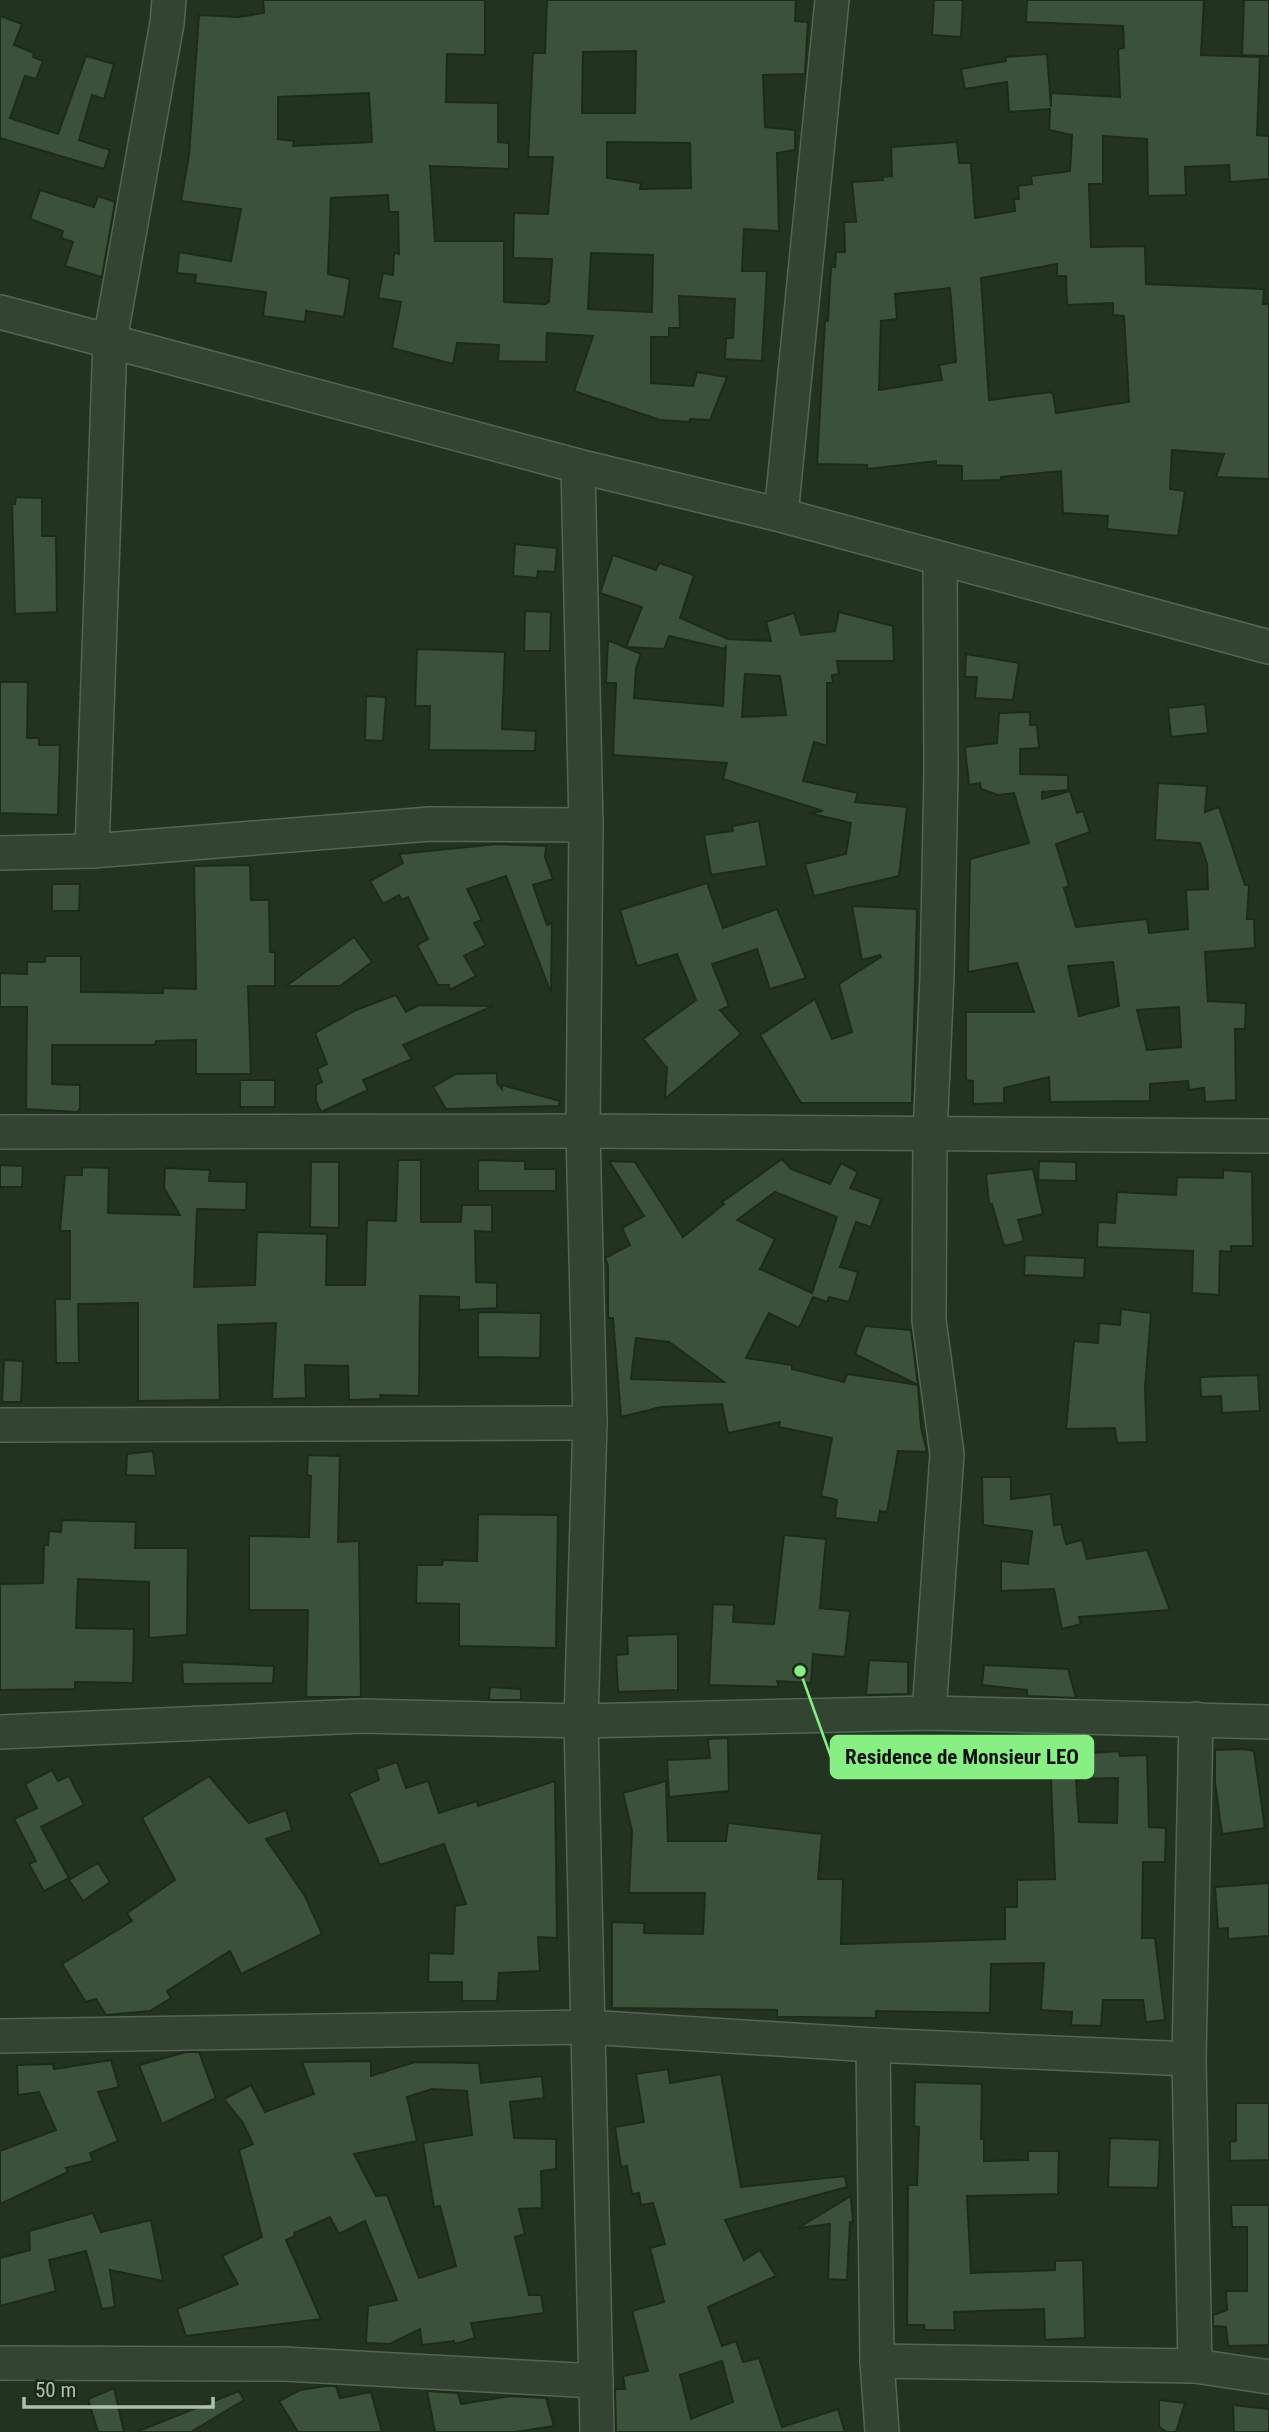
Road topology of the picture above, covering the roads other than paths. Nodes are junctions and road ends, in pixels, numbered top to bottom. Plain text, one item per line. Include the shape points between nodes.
1 (169, 0) edge
2 (832, 0) edge
3 (0, 312) edge
4 (110, 340) junction
5 (578, 466) junction
6 (780, 515) junction
7 (940, 560) junction
8 (1269, 647) edge
9 (586, 825) junction
10 (92, 851) junction
11 (0, 853) edge
12 (583, 1131) junction
13 (0, 1132) edge
14 (930, 1134) junction
15 (1269, 1136) edge
16 (590, 1423) junction
17 (0, 1425) edge
18 (929, 1713) junction
19 (1196, 1719) junction
20 (581, 1721) junction
21 (1269, 1723) edge
22 (0, 1732) edge
23 (586, 2027) junction
24 (0, 2036) edge
25 (873, 2045) junction
26 (1189, 2059) junction
27 (877, 2361) junction
28 (0, 2364) edge
29 (1195, 2366) junction
30 (1269, 2377) edge
31 (596, 2381) junction
32 (597, 2432) edge
33 (882, 2432) edge

1 - 4 street
2 - 6 street
3 - 4 street
4 - 5 street
4 - 10 street
5 - 6 street
5 - 9 street
6 - 7 street
7 - 8 street
7 - 14 street via 938,950
9 - 10 street via 430,824
9 - 12 street
10 - 11 street
12 - 13 street
12 - 14 street
12 - 16 street
14 - 15 street
14 - 18 street via 929,1320 947,1454
16 - 17 street
16 - 20 street
18 - 19 street
18 - 20 street
19 - 21 street
19 - 26 street
20 - 22 street via 361,1716
20 - 23 street
23 - 24 street
23 - 25 street
23 - 31 street
25 - 26 street
25 - 27 street
26 - 29 street
27 - 29 street
27 - 33 street
28 - 31 street via 284,2364
29 - 30 street
31 - 32 street

